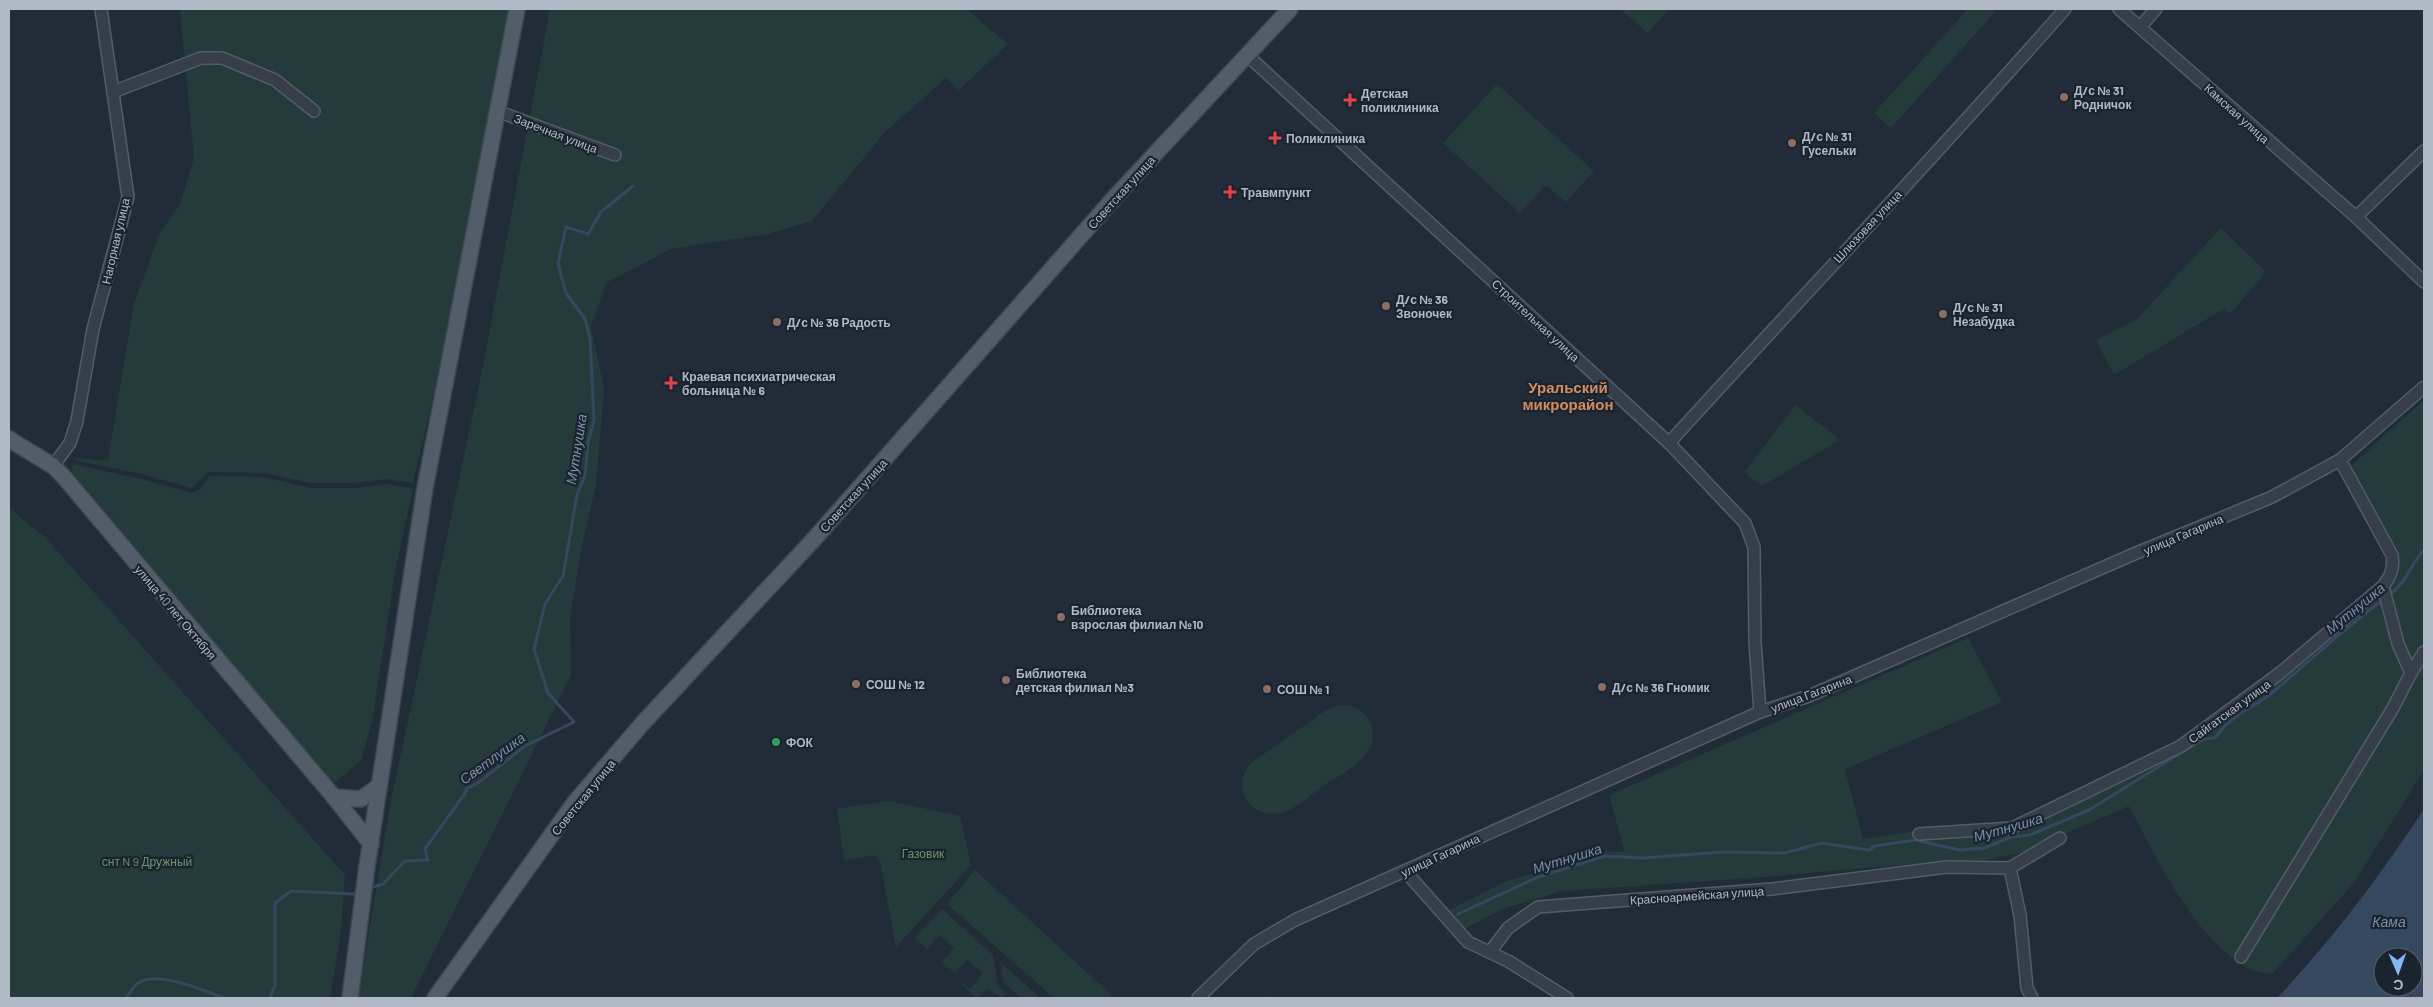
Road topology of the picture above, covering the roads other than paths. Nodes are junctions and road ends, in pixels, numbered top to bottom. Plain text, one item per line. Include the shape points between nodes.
1 (101, 9) edge
2 (517, 9) edge
3 (1290, 9) edge
4 (2066, 9) edge
5 (2119, 9) edge
6 (2156, 9) edge
7 (2140, 27) junction
8 (1247, 55) junction
9 (113, 92) junction
10 (314, 111) dead end
11 (497, 111) junction
12 (2424, 151) edge
13 (615, 156) dead end
14 (2356, 217) junction
15 (2424, 282) edge
16 (2424, 387) edge
17 (9, 439) edge
18 (1669, 442) junction
19 (2340, 460) junction
20 (53, 466) junction
21 (2383, 586) junction
22 (2424, 652) edge
23 (2411, 673) junction
24 (1760, 712) junction
25 (379, 786) junction
26 (334, 797) junction
27 (1919, 834) dead end
28 (2060, 838) dead end
29 (371, 844) junction
30 (2010, 868) junction
31 (1405, 871) junction
32 (1490, 952) junction
33 (2241, 957) dead end
34 (350, 998) edge
35 (437, 998) edge
36 (1198, 998) edge
37 (1568, 998) edge
38 (2032, 998) edge

1 - 9 street, Нагорная улица
2 - 11 main road
3 - 8 main road, Советская улица
4 - 18 street, Шлюзовая улица
5 - 7 street, Камская улица
6 - 7 street
7 - 14 street, Камская улица
8 - 18 street, Строительная улица
8 - 35 main road, Советская улица via 1115,197 815,538 655,710 575,802
9 - 10 street via 202,58 222,58 275,80
9 - 20 street, Нагорная улица via 128,197 93,329 77,421 70,443
11 - 13 street, Заречная улица
11 - 25 main road via 436,424
12 - 14 street
14 - 15 street
16 - 19 street, улица Гагарина
17 - 20 main road, улица 40 лет Октября
18 - 24 street, Строительная улица via 1745,523 1754,547
19 - 21 street, Сайгатская улица via 2392,555 2393,566
19 - 24 street, улица Гагарина via 2272,497 1809,696
20 - 26 main road, улица 40 лет Октября
21 - 23 street via 2398,644
21 - 27 street, Сайгатская улица via 2280,673 2181,746 2012,828
22 - 23 street
23 - 33 street via 2393,708
24 - 31 street, улица Гагарина
25 - 26 main road via 361,799
25 - 29 main road
26 - 29 main road, улица 40 лет Октября
28 - 30 street
29 - 34 main road
30 - 32 street, Красноармейская улица via 1947,867 1772,889 1538,907 1508,928
30 - 38 street via 2020,915 2027,988
31 - 32 street via 1468,942
31 - 36 street, улица Гагарина via 1295,920 1254,944
32 - 37 street

